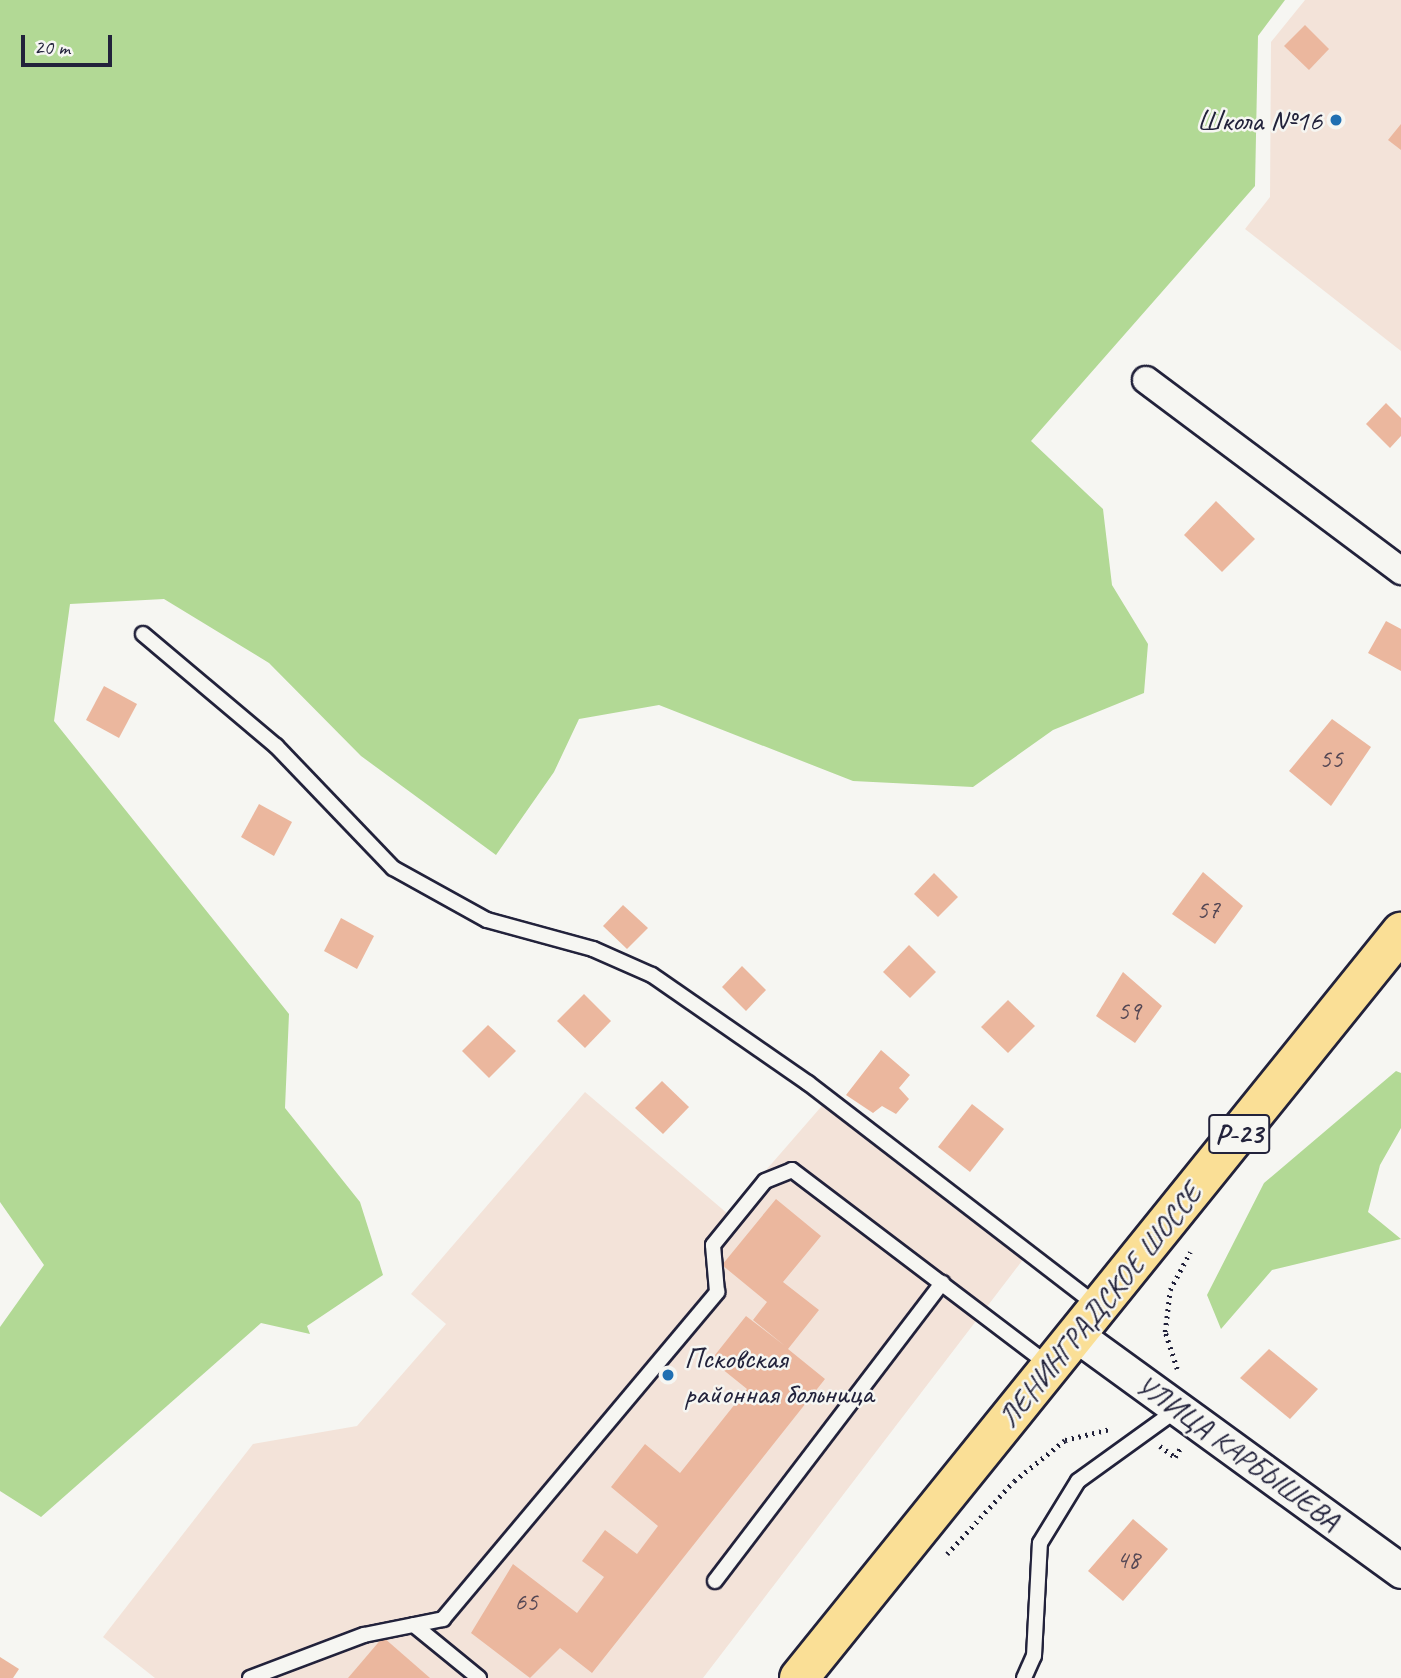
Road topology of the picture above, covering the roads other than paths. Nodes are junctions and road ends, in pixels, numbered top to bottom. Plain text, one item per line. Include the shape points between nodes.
1 (1146, 380) dead end
2 (1401, 570) edge
3 (143, 634) dead end
4 (1401, 932) edge
5 (942, 1283) junction
6 (1086, 1320) junction
7 (1050, 1365) junction
8 (1186, 1403) junction
9 (1399, 1568) edge
10 (715, 1581) dead end
11 (414, 1625) junction
12 (250, 1678) edge
13 (479, 1678) edge
14 (799, 1678) edge
15 (1024, 1678) edge

1 - 2 street
3 - 6 lane via 276,746 393,867 487,920 593,949 652,975 808,1083
4 - 6 highway, ЛЕНИНГРАДСКОЕ ШОССЕ / Р-23
5 - 7 lane
5 - 10 lane
5 - 11 lane via 792,1170 765,1181 713,1245 717,1292 443,1619
6 - 7 highway, ЛЕНИНГРАДСКОЕ ШОССЕ / Р-23
6 - 8 street, УЛИЦА КАРБЫШЕВА
7 - 14 highway, ЛЕНИНГРАДСКОЕ ШОССЕ / Р-23
8 - 9 street, УЛИЦА КАРБЫШЕВА
8 - 15 lane via 1078,1481 1040,1543 1034,1656
11 - 12 lane via 364,1635
11 - 13 lane

